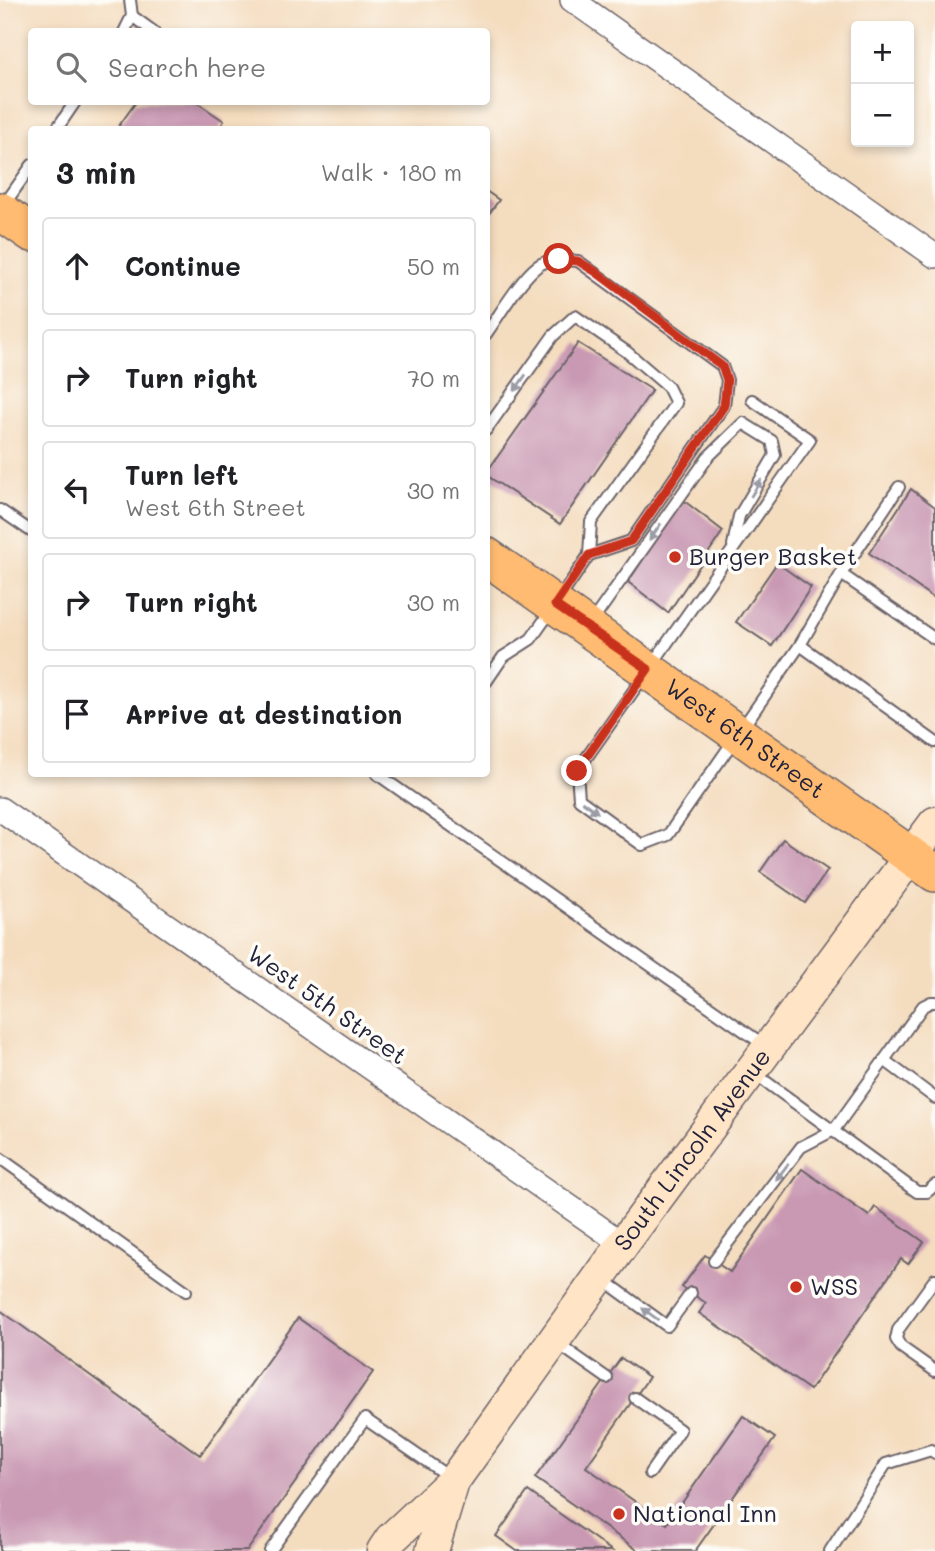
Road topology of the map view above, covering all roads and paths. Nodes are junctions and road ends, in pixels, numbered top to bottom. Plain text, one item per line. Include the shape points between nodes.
1 (130, 0) edge
2 (572, 0) edge
3 (132, 16) junction
4 (126, 28) edge
5 (148, 28) edge
6 (73, 105) edge
7 (59, 126) edge
8 (28, 174) edge
9 (9, 223) edge
10 (935, 257) edge
11 (490, 329) edge
12 (752, 400) dead end
13 (490, 424) edge
14 (899, 487) dead end
15 (0, 510) edge
16 (28, 526) edge
17 (732, 551) junction
18 (589, 555) junction
19 (490, 558) edge
20 (841, 573) junction
21 (555, 605) junction
22 (588, 627) junction
23 (935, 639) edge
24 (800, 645) junction
25 (648, 669) junction
26 (490, 676) edge
27 (739, 733) junction
28 (935, 742) edge
29 (381, 777) edge
30 (0, 809) edge
31 (935, 824) edge
32 (923, 865) edge
33 (935, 1002) edge
34 (761, 1060) junction
35 (884, 1060) junction
36 (935, 1098) edge
37 (834, 1130) junction
38 (0, 1158) edge
39 (935, 1185) edge
40 (623, 1244) junction
41 (714, 1261) dead end
42 (600, 1277) junction
43 (935, 1279) edge
44 (186, 1291) dead end
45 (691, 1293) dead end
46 (555, 1341) junction
47 (935, 1371) edge
48 (607, 1377) dead end
49 (635, 1398) dead end
50 (935, 1453) edge
51 (649, 1473) dead end
52 (454, 1480) junction
53 (270, 1551) edge
54 (383, 1551) edge
55 (432, 1551) edge
56 (831, 1551) edge

1 - 3 lane
2 - 10 street
3 - 4 lane
3 - 5 lane
6 - 7 lane
8 - 9 lane
11 - 18 lane via 530,272 559,259 578,261 722,366 727,380 724,406 631,541
12 - 17 lane via 810,440
18 -> 13 lane via 591,522 676,403 668,387 575,316 553,336
14 - 20 lane
15 - 16 lane
17 -> 22 lane via 739,516 775,455 772,441 743,423 708,457
17 - 25 lane
18 - 21 lane
19 - 21 main road, West 6th Street
20 - 23 lane
20 - 24 lane
21 - 22 main road, West 6th Street
21 - 26 lane via 531,639 503,657
22 - 25 main road, West 6th Street
24 - 27 lane
24 - 28 lane
25 - 27 main road, West 6th Street
25 -> 27 lane via 577,771 579,799 642,845 668,835
27 - 32 main road, West 6th Street
29 - 34 lane
30 - 40 street, West 5th Street
31 - 32 main road, South Lincoln Avenue
32 - 34 main road, South Lincoln Avenue
33 - 35 lane via 923,1006
34 - 37 lane
34 - 40 main road, South Lincoln Avenue
35 - 36 lane
35 - 37 lane
37 - 39 lane via 917,1192 927,1192
37 -> 41 lane via 801,1147
38 - 44 lane
40 - 42 main road, South Lincoln Avenue
45 -> 42 lane via 667,1326
42 - 46 main road, South Lincoln Avenue
43 - 47 lane via 896,1339
46 - 48 lane
46 - 52 main road, South Lincoln Avenue
49 - 51 lane via 680,1430
50 - 56 lane via 931,1450 886,1464
52 - 53 lane via 365,1419
52 - 54 main road, South Lincoln Avenue
52 - 55 main road, South Lincoln Avenue

